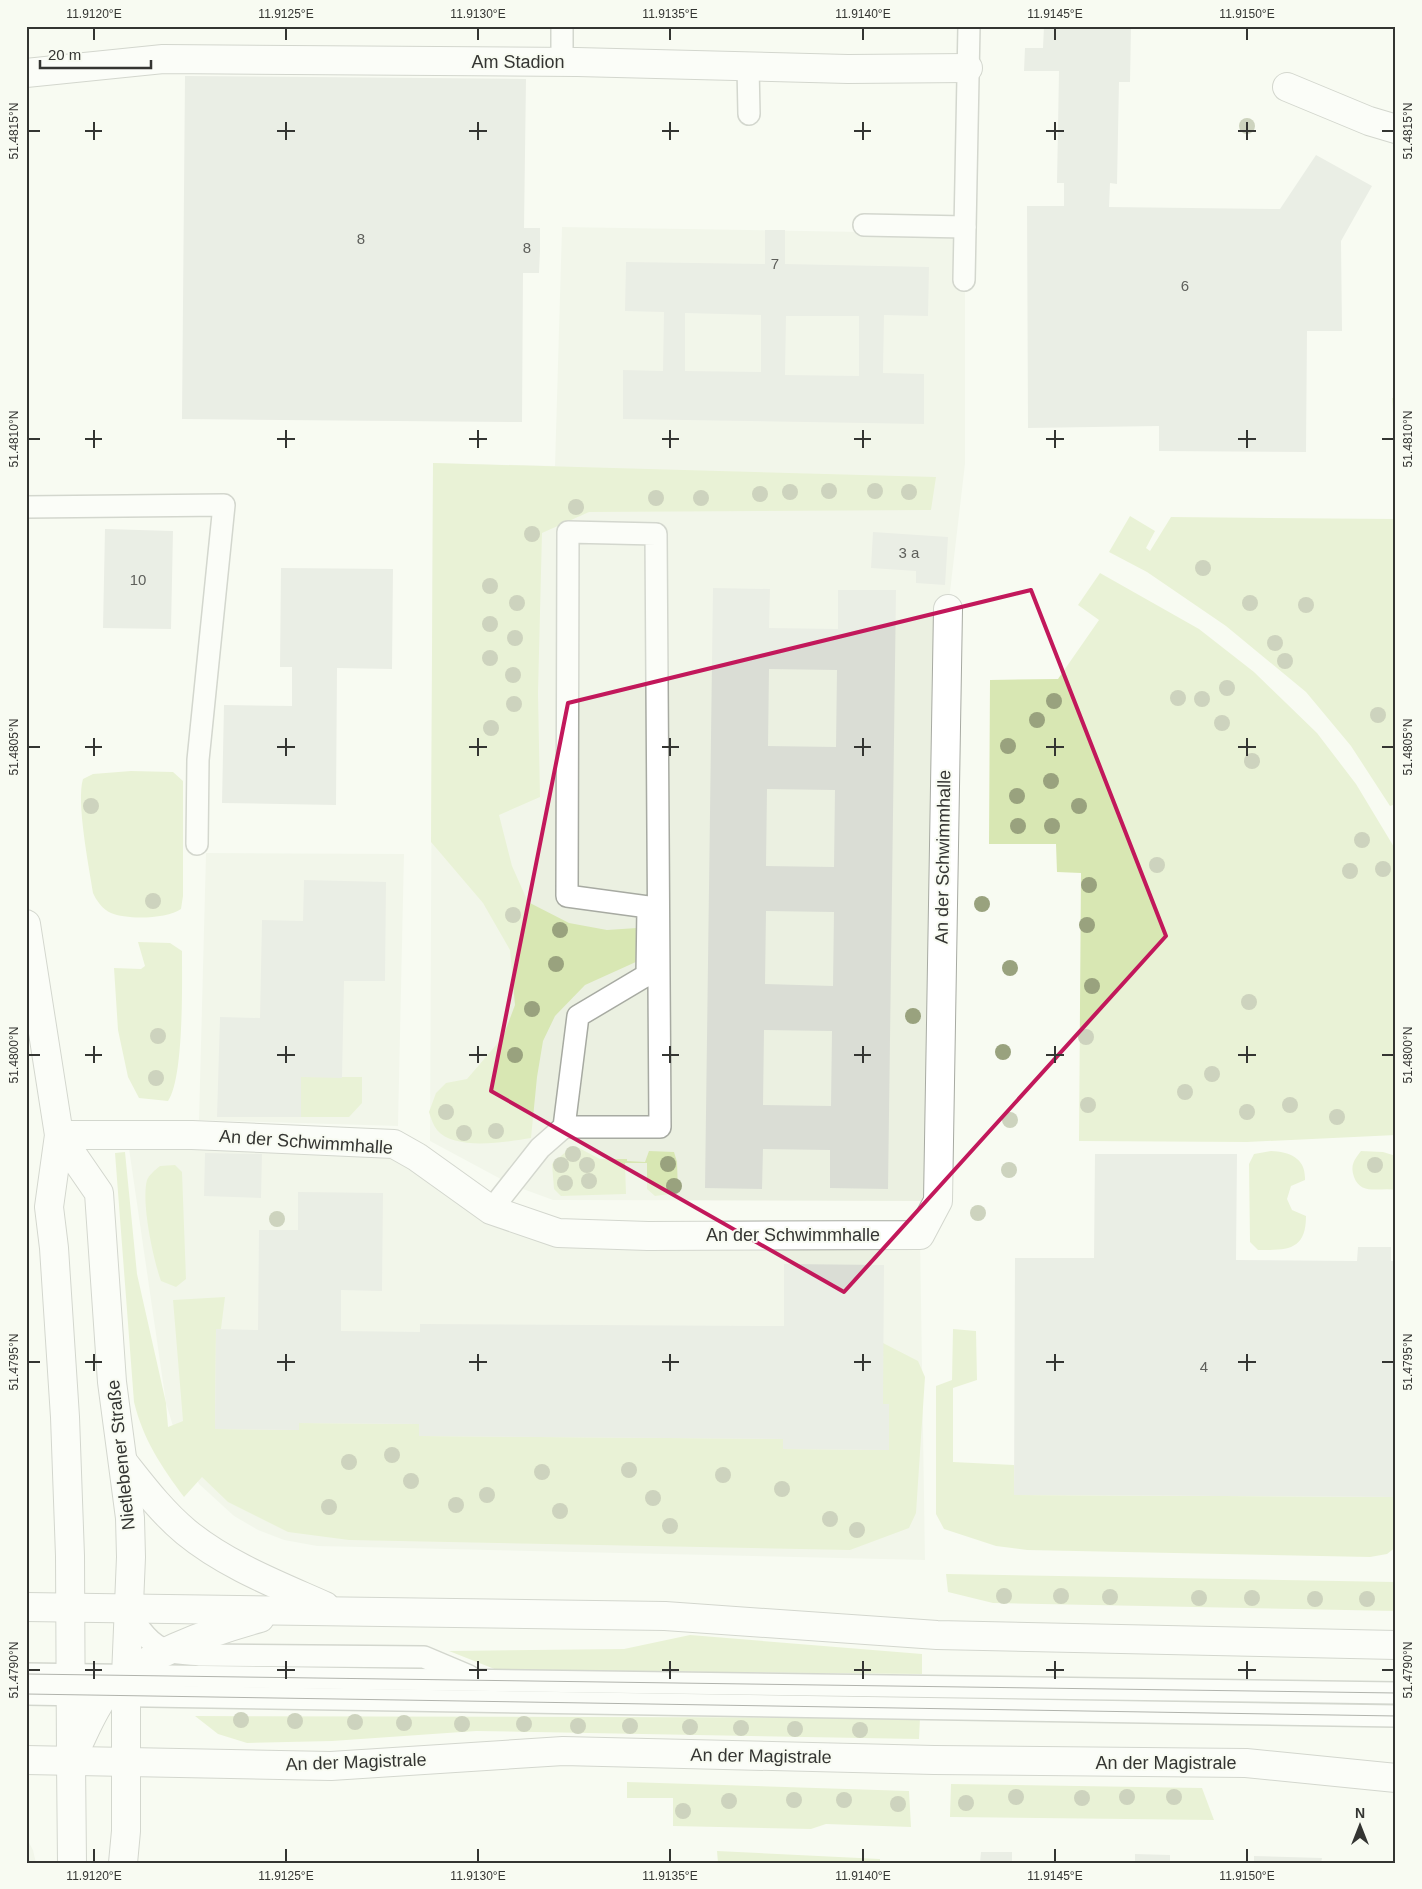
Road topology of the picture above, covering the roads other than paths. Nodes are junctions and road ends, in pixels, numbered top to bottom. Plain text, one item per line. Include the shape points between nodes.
1 (562, 26) edge
2 (969, 26) edge
3 (562, 62) junction
4 (748, 67) junction
5 (968, 68) junction
6 (26, 73) edge
7 (1287, 87) dead end
8 (749, 114) dead end
9 (1396, 129) edge
10 (864, 225) dead end
11 (965, 226) junction
12 (964, 280) dead end
13 (26, 507) edge
14 (948, 609) dead end
15 (197, 844) dead end
16 (26, 924) edge
17 (564, 1127) junction
18 (59, 1135) junction
19 (491, 1210) junction
20 (124, 1463) junction
21 (26, 1607) edge
22 (71, 1608) junction
23 (128, 1609) junction
24 (293, 1610) junction
25 (335, 1610) junction
26 (1396, 1645) edge
27 (168, 1651) junction
28 (26, 1674) edge
29 (478, 1680) junction
30 (71, 1685) junction
31 (119, 1689) junction
32 (1396, 1693) edge
33 (26, 1694) edge
34 (1396, 1716) edge
35 (26, 1760) edge
36 (71, 1761) junction
37 (126, 1762) junction
38 (1396, 1778) edge
39 (72, 1863) edge
40 (123, 1863) edge

1 - 3 lane
2 - 5 lane
3 - 4 main road, Am Stadion
3 - 6 main road, Am Stadion via 163,59
4 - 5 main road, Am Stadion
4 - 8 lane
5 - 11 lane
7 - 9 main road
10 - 11 lane
11 - 12 lane
13 - 15 lane via 224,505 198,760
14 - 19 main road, An der Schwimmhalle via 938,1201 920,1235 648,1236 558,1233
16 - 18 main road, Nietlebener Straße
17 - 17 lane via 660,1127 656,534 568,532 566,896 648,907 646,975 578,1016
17 - 19 lane via 540,1148
18 - 19 main road, An der Schwimmhalle via 192,1135 394,1144
18 - 20 main road, Nietlebener Straße via 99,1193 112,1382
18 - 22 main road, Nietlebener Straße via 49,1207 65,1417
20 - 23 main road, Nietlebener Straße via 130,1518
20 - 25 main road via 164,1511 202,1544 238,1566
21 - 22 main road
22 - 23 main road
22 - 30 main road
23 - 24 main road
23 - 27 lane via 148,1638
23 - 31 main road
24 - 25 main road
24 - 27 main road via 239,1624
25 - 26 main road via 665,1616 937,1634
27 - 29 lane via 200,1656 424,1657
27 - 31 main road
28 - 30 lane
29 - 31 lane
29 - 32 lane
30 - 31 lane
30 - 31 lane
30 - 33 lane
30 - 36 main road
31 - 34 lane
31 - 36 main road
31 - 37 main road
35 - 36 main road, An der Magistrale
36 - 37 main road, An der Magistrale
36 - 39 main road
37 - 38 main road, An der Magistrale via 330,1766 563,1752 1246,1763
37 - 40 main road

